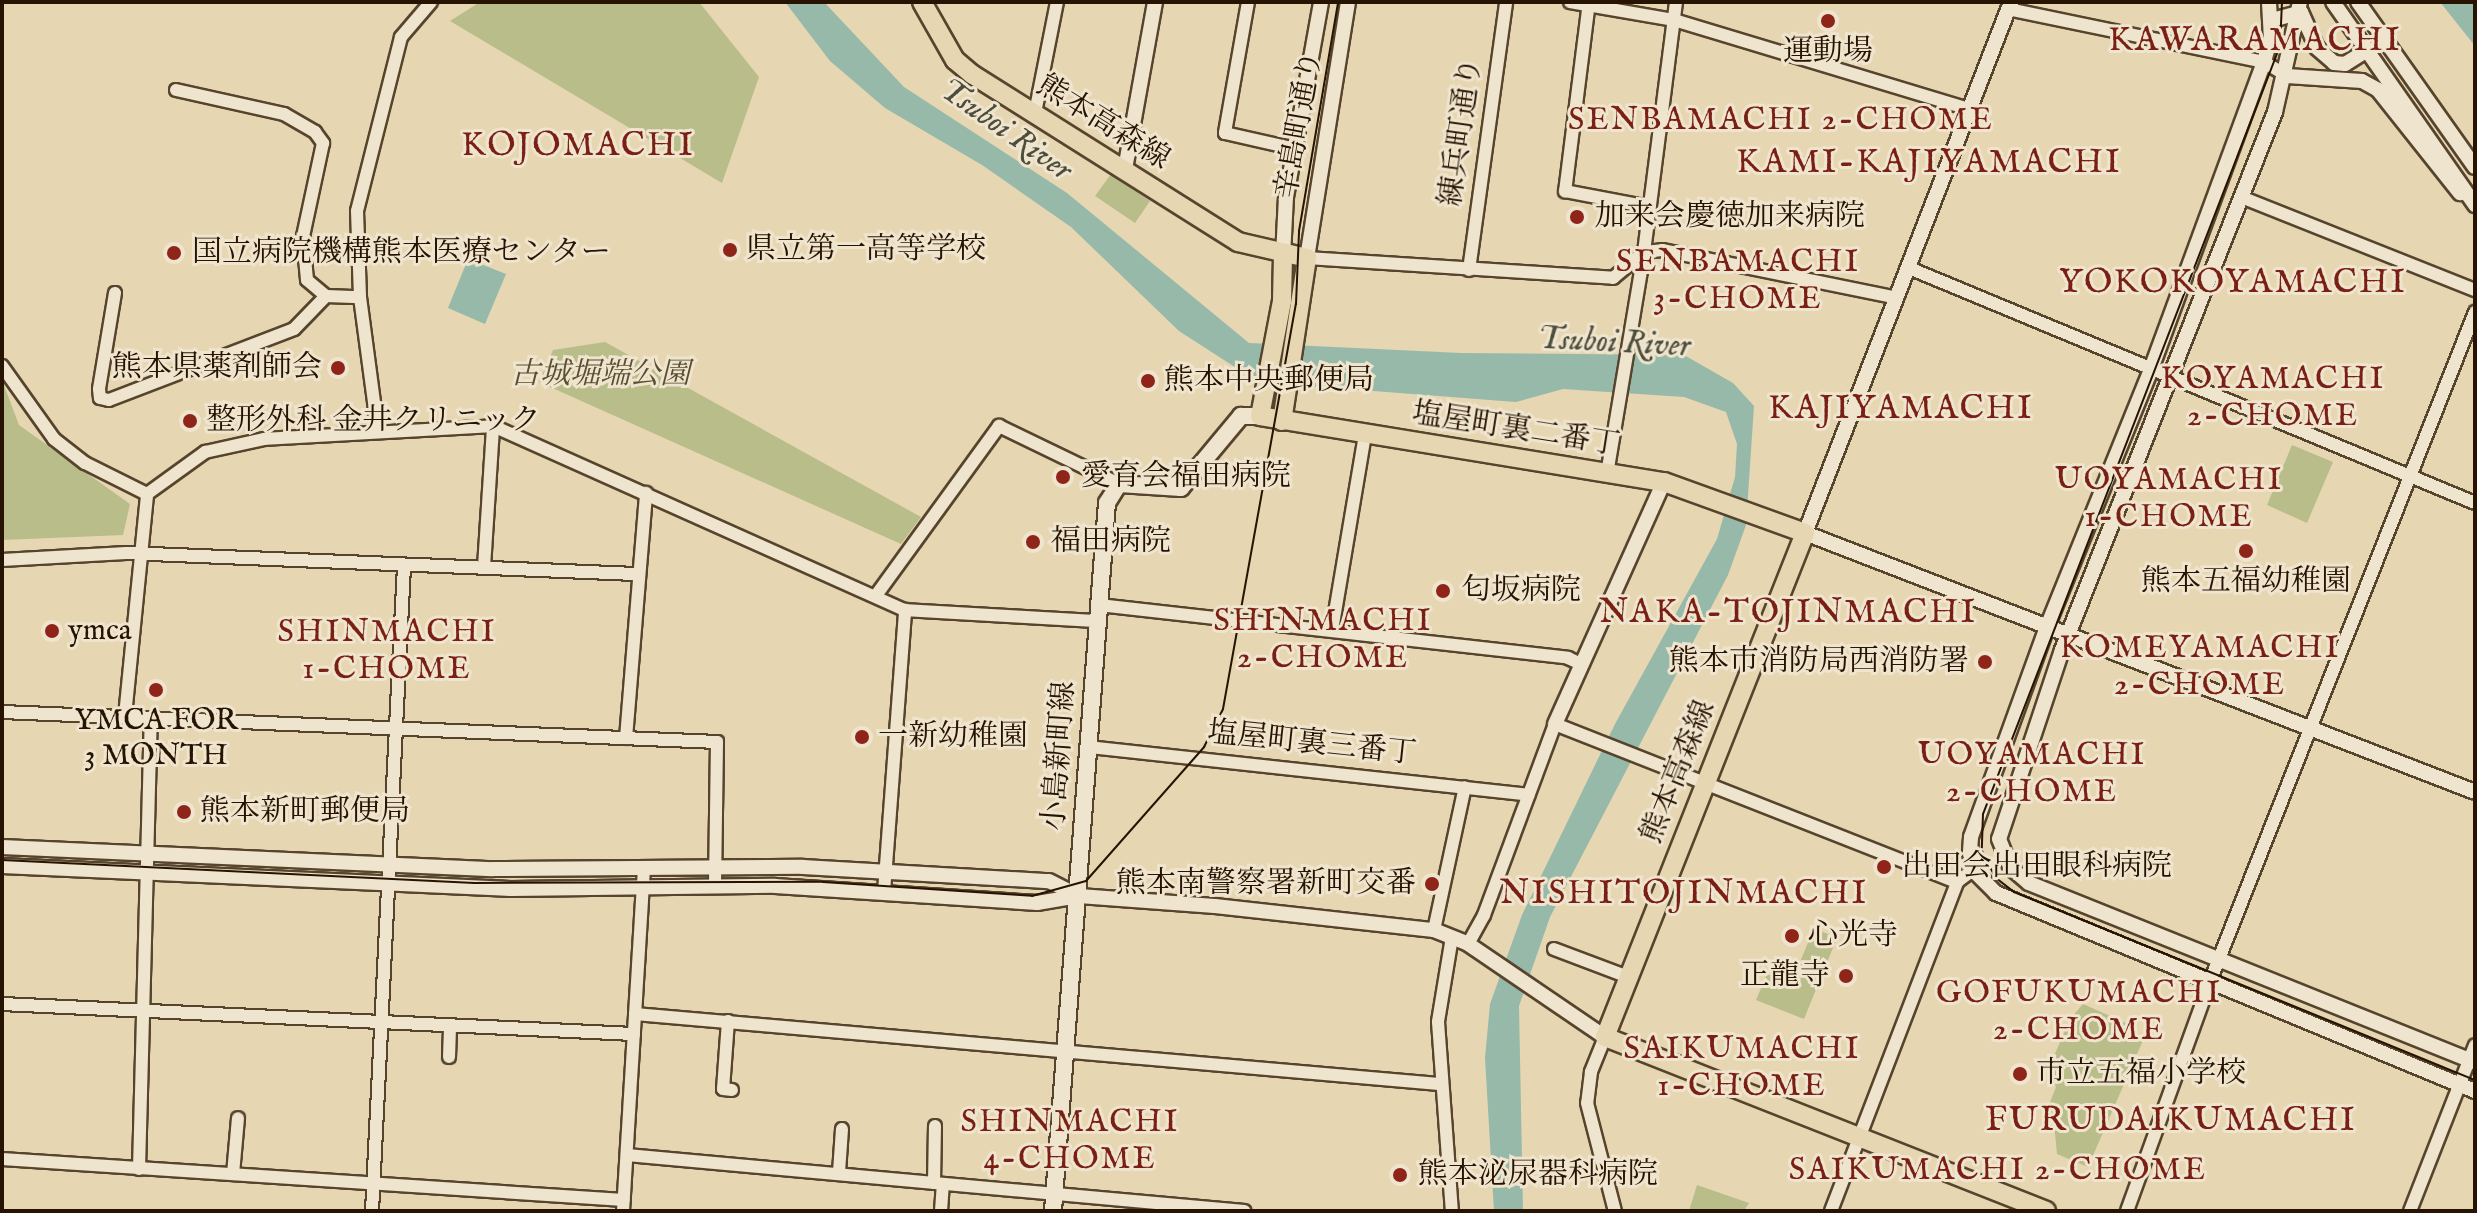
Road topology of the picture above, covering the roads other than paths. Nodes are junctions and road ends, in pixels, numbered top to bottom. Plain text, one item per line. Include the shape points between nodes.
1 (431, 2) edge
2 (922, 2) edge
3 (1057, 2) edge
4 (1155, 2) edge
5 (1248, 2) edge
6 (1321, 2) edge
7 (1348, 2) edge
8 (1506, 2) edge
9 (1570, 2) edge
10 (1676, 2) edge
11 (2269, 2) edge
12 (2333, 2) edge
13 (2358, 2) edge
14 (1589, 4) edge
15 (2009, 5) edge
16 (2301, 7) edge
17 (1674, 20) junction
18 (2272, 20) junction
19 (2369, 49) junction
20 (2264, 62) junction
21 (2287, 76) junction
22 (176, 90) dead end
23 (1969, 109) junction
24 (1035, 113) junction
25 (1296, 149) junction
26 (2475, 167) edge
27 (1125, 169) junction
28 (2241, 197) junction
29 (2475, 206) edge
30 (1649, 207) junction
31 (1644, 252) junction
32 (1283, 256) junction
33 (1307, 258) junction
34 (1909, 268) junction
35 (1469, 270) junction
36 (2475, 290) edge
37 (115, 293) dead end
38 (326, 296) junction
39 (360, 297) junction
40 (1897, 298) junction
41 (2475, 312) edge
42 (2, 366) edge
43 (2152, 367) junction
44 (2172, 374) junction
45 (1260, 416) junction
46 (1282, 421) junction
47 (493, 426) junction
48 (378, 432) junction
49 (1365, 434) junction
50 (1607, 474) junction
51 (2410, 476) junction
52 (1664, 482) junction
53 (1119, 484) junction
54 (646, 493) junction
55 (147, 494) junction
56 (2475, 503) edge
57 (1805, 533) junction
58 (137, 554) junction
59 (2, 560) edge
60 (404, 565) junction
61 (484, 567) junction
62 (636, 574) junction
63 (877, 594) junction
64 (905, 610) junction
65 (1099, 613) junction
66 (2047, 627) junction
67 (1332, 630) junction
68 (2068, 634) junction
69 (1581, 664) junction
70 (2, 712) edge
71 (125, 716) junction
72 (151, 718) junction
73 (1555, 724) junction
74 (394, 729) junction
75 (2313, 730) junction
76 (626, 738) junction
77 (1089, 747) junction
78 (1705, 784) junction
79 (1465, 787) junction
80 (2475, 792) edge
81 (1528, 795) junction
82 (2, 847) edge
83 (145, 853) junction
84 (391, 865) junction
85 (2, 866) edge
86 (716, 867) junction
87 (644, 868) junction
88 (1973, 870) junction
89 (885, 872) junction
90 (145, 873) junction
91 (1957, 882) junction
92 (390, 884) junction
93 (715, 887) junction
94 (643, 888) junction
95 (884, 892) junction
96 (1079, 896) junction
97 (1434, 930) junction
98 (1452, 937) junction
99 (1468, 944) junction
100 (1554, 949) dead end
101 (2218, 962) junction
102 (1628, 977) junction
103 (2209, 984) junction
104 (2, 1004) edge
105 (144, 1011) junction
106 (635, 1014) junction
107 (728, 1021) junction
108 (382, 1023) junction
109 (450, 1026) junction
110 (634, 1034) junction
111 (1605, 1037) junction
112 (2475, 1045) edge
113 (1065, 1048) junction
114 (449, 1057) dead end
115 (2472, 1061) edge
116 (1439, 1084) junction
117 (2460, 1085) junction
118 (732, 1090) dead end
119 (2475, 1091) edge
120 (238, 1118) dead end
121 (935, 1126) dead end
122 (842, 1129) dead end
123 (1859, 1135) junction
124 (627, 1155) junction
125 (2, 1159) edge
126 (139, 1169) junction
127 (839, 1172) junction
128 (233, 1174) junction
129 (371, 1183) junction
130 (939, 1184) junction
131 (1054, 1203) edge
132 (624, 1206) edge
133 (372, 1211) edge
134 (941, 1211) edge
135 (1244, 1211) edge
136 (1452, 1211) edge
137 (1615, 1211) edge
138 (1831, 1211) edge
139 (2046, 1211) edge
140 (2127, 1211) edge
141 (2410, 1211) edge

1 - 39 street via 401,37 386,82 357,211
2 - 24 main road, 熊本高森線 via 955,60
3 - 24 street
4 - 27 street
5 - 25 street via 1225,133
6 - 25 street, 辛島町通り
7 - 33 street, 辛島町通り
8 - 35 street, 練兵町通り
9 - 14 street
10 - 17 street
11 - 18 street
12 - 19 street
13 - 26 street
14 - 17 street
14 - 30 street via 1565,191
15 - 20 street
15 - 23 street
16 - 18 street
16 - 19 street via 2317,48 2334,63 2345,64
16 - 21 street
17 - 23 street
17 - 30 street
18 - 20 street
19 - 29 street
20 - 21 street
20 - 43 street
21 - 28 street
21 - 29 street via 2362,81 2378,90 2445,179
22 - 38 street via 284,114 315,132 323,143 322,164 303,236 302,262 307,280
23 - 34 street
24 - 27 main road, 熊本高森線
25 - 32 street, 辛島町通り
27 - 32 main road, 熊本高森線 via 1238,242
28 - 36 street
28 - 44 street
30 - 31 street
31 - 35 street via 1613,278
31 - 40 street via 1662,250
31 - 50 street
32 - 33 main road, 熊本高森線
32 - 45 main road via 1282,301
33 - 35 street
33 - 46 main road
34 - 40 street
34 - 43 street
37 - 38 street via 99,389 100,398 109,400 294,329
38 - 39 street
39 - 48 street
40 - 57 street
41 - 51 street
42 - 55 street via 54,439 85,463
43 - 44 street
43 - 66 street
44 - 51 street
44 - 68 street
45 - 46 main road, 塩屋町裏二番丁
45 - 53 main road via 1241,416 1181,488
46 - 49 main road, 塩屋町裏二番丁
47 - 48 street
47 - 54 street
47 - 61 street
48 - 55 street via 221,445
49 - 50 main road, 塩屋町裏二番丁
49 - 67 street
50 - 52 main road, 塩屋町裏二番丁
51 - 56 street
51 - 75 street
52 - 57 main road, 塩屋町裏二番丁
52 - 69 street
53 - 63 street via 999,426
53 - 65 main road, 小島新町線 via 1107,503
54 - 62 street
54 - 63 street
55 - 58 street
57 - 66 street
57 - 78 main road, 熊本高森線
58 - 59 street
58 - 60 street
58 - 71 street
60 - 61 street
60 - 74 street
61 - 62 street
62 - 76 street
63 - 64 street
64 - 65 street
64 - 89 street
65 - 67 street
65 - 77 main road, 小島新町線
66 - 68 street
66 - 88 street via 1971,837
67 - 69 street via 1568,658
68 - 75 street
68 - 101 street via 2001,823 2004,856 2029,883
69 - 73 street
70 - 71 street
71 - 72 street
72 - 74 street
72 - 83 street
73 - 78 street
73 - 81 street
74 - 76 street
74 - 84 street
75 - 80 street
75 - 101 street
76 - 86 street via 717,742
77 - 79 street, 塩屋町裏三番丁
77 - 96 main road, 小島新町線
78 - 91 street
78 - 102 main road, 熊本高森線
79 - 81 street, 塩屋町裏三番丁
79 - 97 street
81 - 99 street via 1484,915
82 - 83 street
83 - 84 street
83 - 90 street
84 - 87 street
84 - 92 street
85 - 90 street
86 - 87 street
86 - 89 street
86 - 93 street
87 - 94 street
88 - 91 street
88 - 103 street via 1996,893
89 - 95 street
89 - 96 street via 1049,881
90 - 92 street
90 - 105 street
91 - 123 street
92 - 94 street
92 - 108 street
93 - 94 street
93 - 95 street
94 - 106 street
95 - 96 street via 1037,903
96 - 97 street
96 - 113 main road, 小島新町線
97 - 98 street
98 - 99 street
98 - 116 street via 1439,1007
99 - 111 street
100 - 102 street
101 - 103 street
101 - 115 street
102 - 111 main road, 熊本高森線
103 - 117 street
103 - 140 street
104 - 105 street
105 - 108 street
105 - 126 street
106 - 107 street
106 - 110 street
107 - 113 street
107 - 118 street via 723,1089
108 - 109 street
108 - 129 street
109 - 110 street
109 - 114 street
110 - 124 street
111 - 123 main road
111 - 137 street via 1591,1072 1587,1103
112 - 115 street
113 - 116 street
113 - 131 main road, 小島新町線
115 - 117 street
116 - 136 street
117 - 119 street
117 - 141 street
120 - 128 street
121 - 130 street
122 - 127 street
123 - 138 street
123 - 139 main road
124 - 127 street
124 - 132 street
125 - 126 street
126 - 128 street
127 - 130 street
128 - 129 street
129 - 132 street
129 - 133 street
130 - 131 street
130 - 134 street
131 - 135 street

